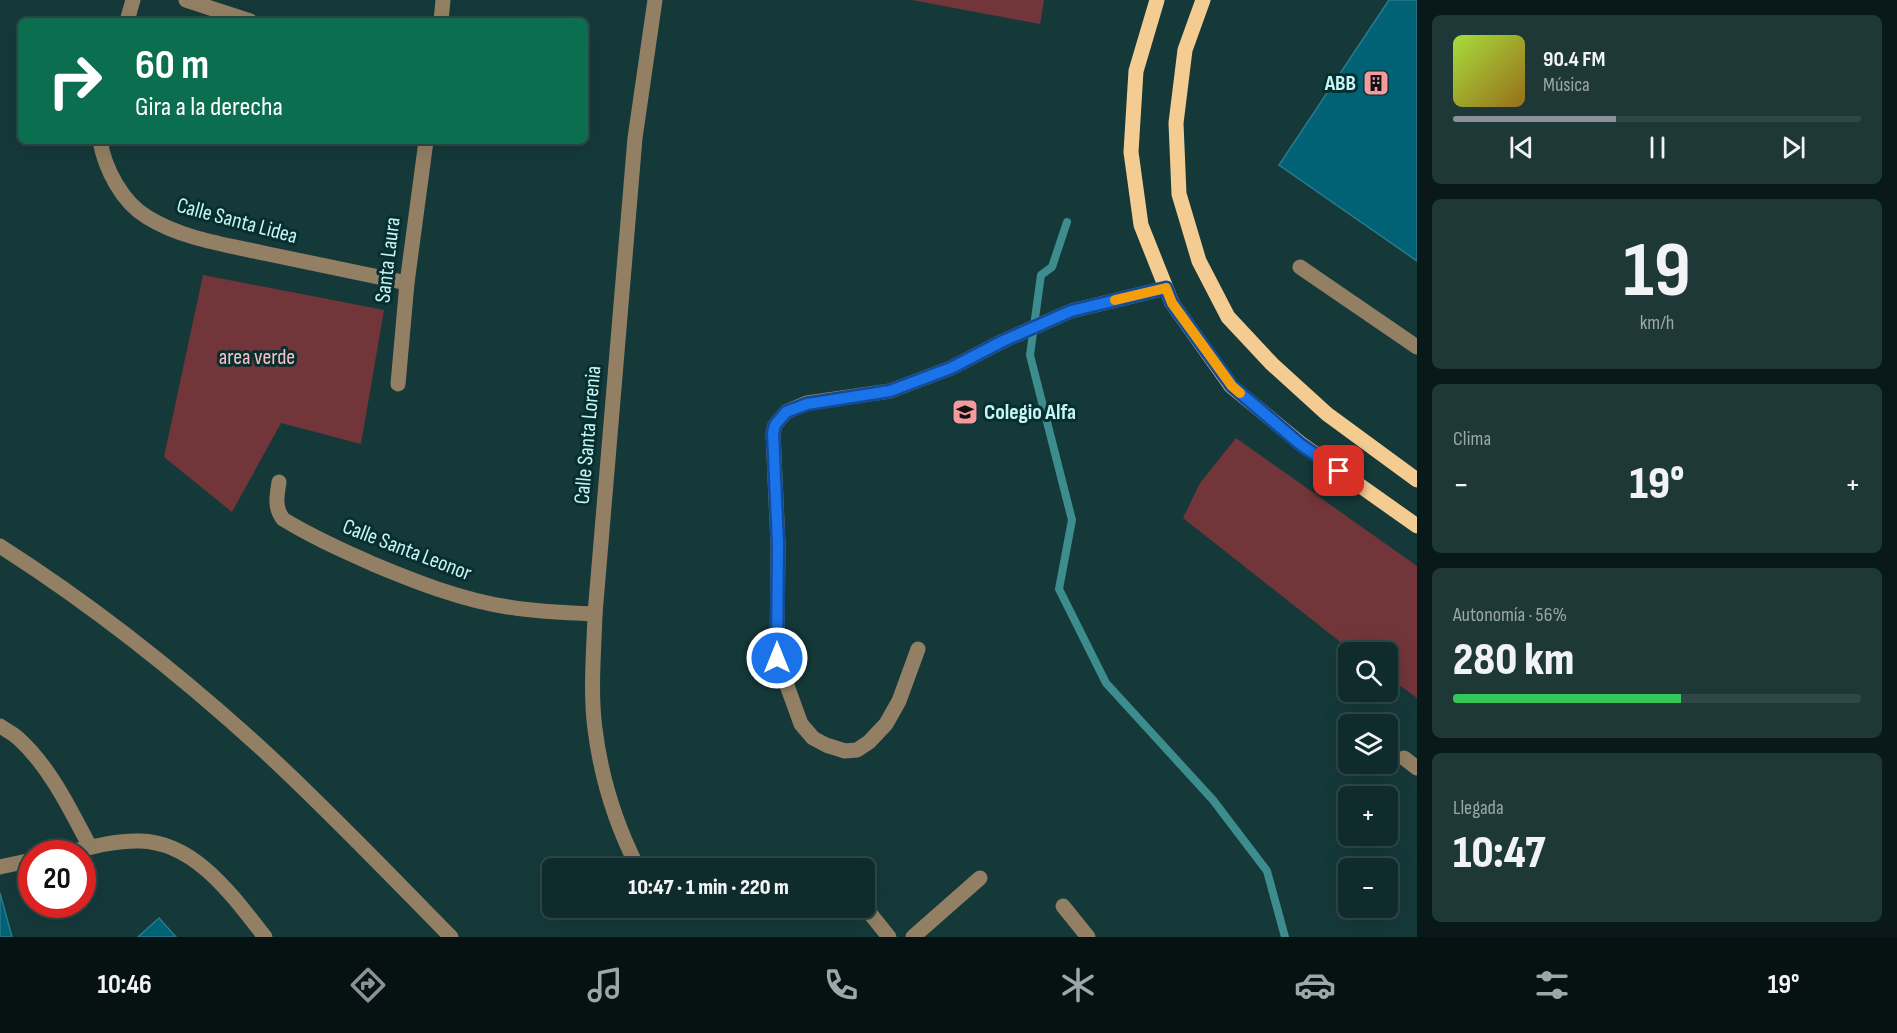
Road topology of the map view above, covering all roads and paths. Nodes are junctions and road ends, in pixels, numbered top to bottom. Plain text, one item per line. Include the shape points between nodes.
1 (133, 0) edge
2 (186, 0) edge
3 (443, 0) edge
4 (655, 0) edge
5 (1156, 0) edge
6 (1203, 0) edge
7 (128, 18) edge
8 (241, 18) edge
9 (441, 18) edge
10 (101, 144) edge
11 (426, 144) edge
12 (1300, 267) dead end
13 (407, 283) junction
14 (1166, 288) junction
15 (1417, 347) edge
16 (398, 384) dead end
17 (1417, 480) edge
18 (279, 482) dead end
19 (1417, 526) edge
20 (0, 546) edge
21 (595, 614) junction
22 (918, 650) dead end
23 (0, 726) edge
24 (1404, 758) dead end
25 (1417, 768) edge
26 (85, 840) edge
27 (96, 846) edge
28 (633, 858) edge
29 (18, 863) edge
30 (0, 867) edge
31 (980, 878) dead end
32 (1063, 906) dead end
33 (874, 918) edge
34 (265, 937) edge
35 (451, 937) edge
36 (889, 937) edge
37 (913, 937) edge
38 (1089, 937) edge

1 - 7 street
2 - 8 street
3 - 9 street
4 - 21 street, Calle Santa Lorenia via 635,138
5 - 14 main road via 1136,71 1131,152 1141,225
6 - 17 main road via 1185,50 1176,123 1179,194 1199,261 1228,317 1272,364 1327,414
10 - 13 street, Calle Santa Lidea via 108,168 124,195 145,216 173,231
11 - 13 street, Santa Laura
12 - 15 street
13 - 16 street, Santa Laura
14 - 19 main road via 1172,303 1232,386 1300,444
14 - 22 street via 1071,311 951,368 890,391 807,404 786,412 775,425 777,658 801,724 813,738 826,745 857,750 886,724
18 - 21 street, Calle Santa Leonor via 278,513 328,545 460,596 551,613
20 - 35 street via 46,575 184,681 263,750
21 - 28 street, Calle Santa Lorenia via 594,728 606,786
23 - 26 street via 19,739 46,771
24 - 25 street
27 - 34 street via 143,841 174,848 224,885
29 - 30 street
31 - 37 street
32 - 38 street
33 - 36 street

